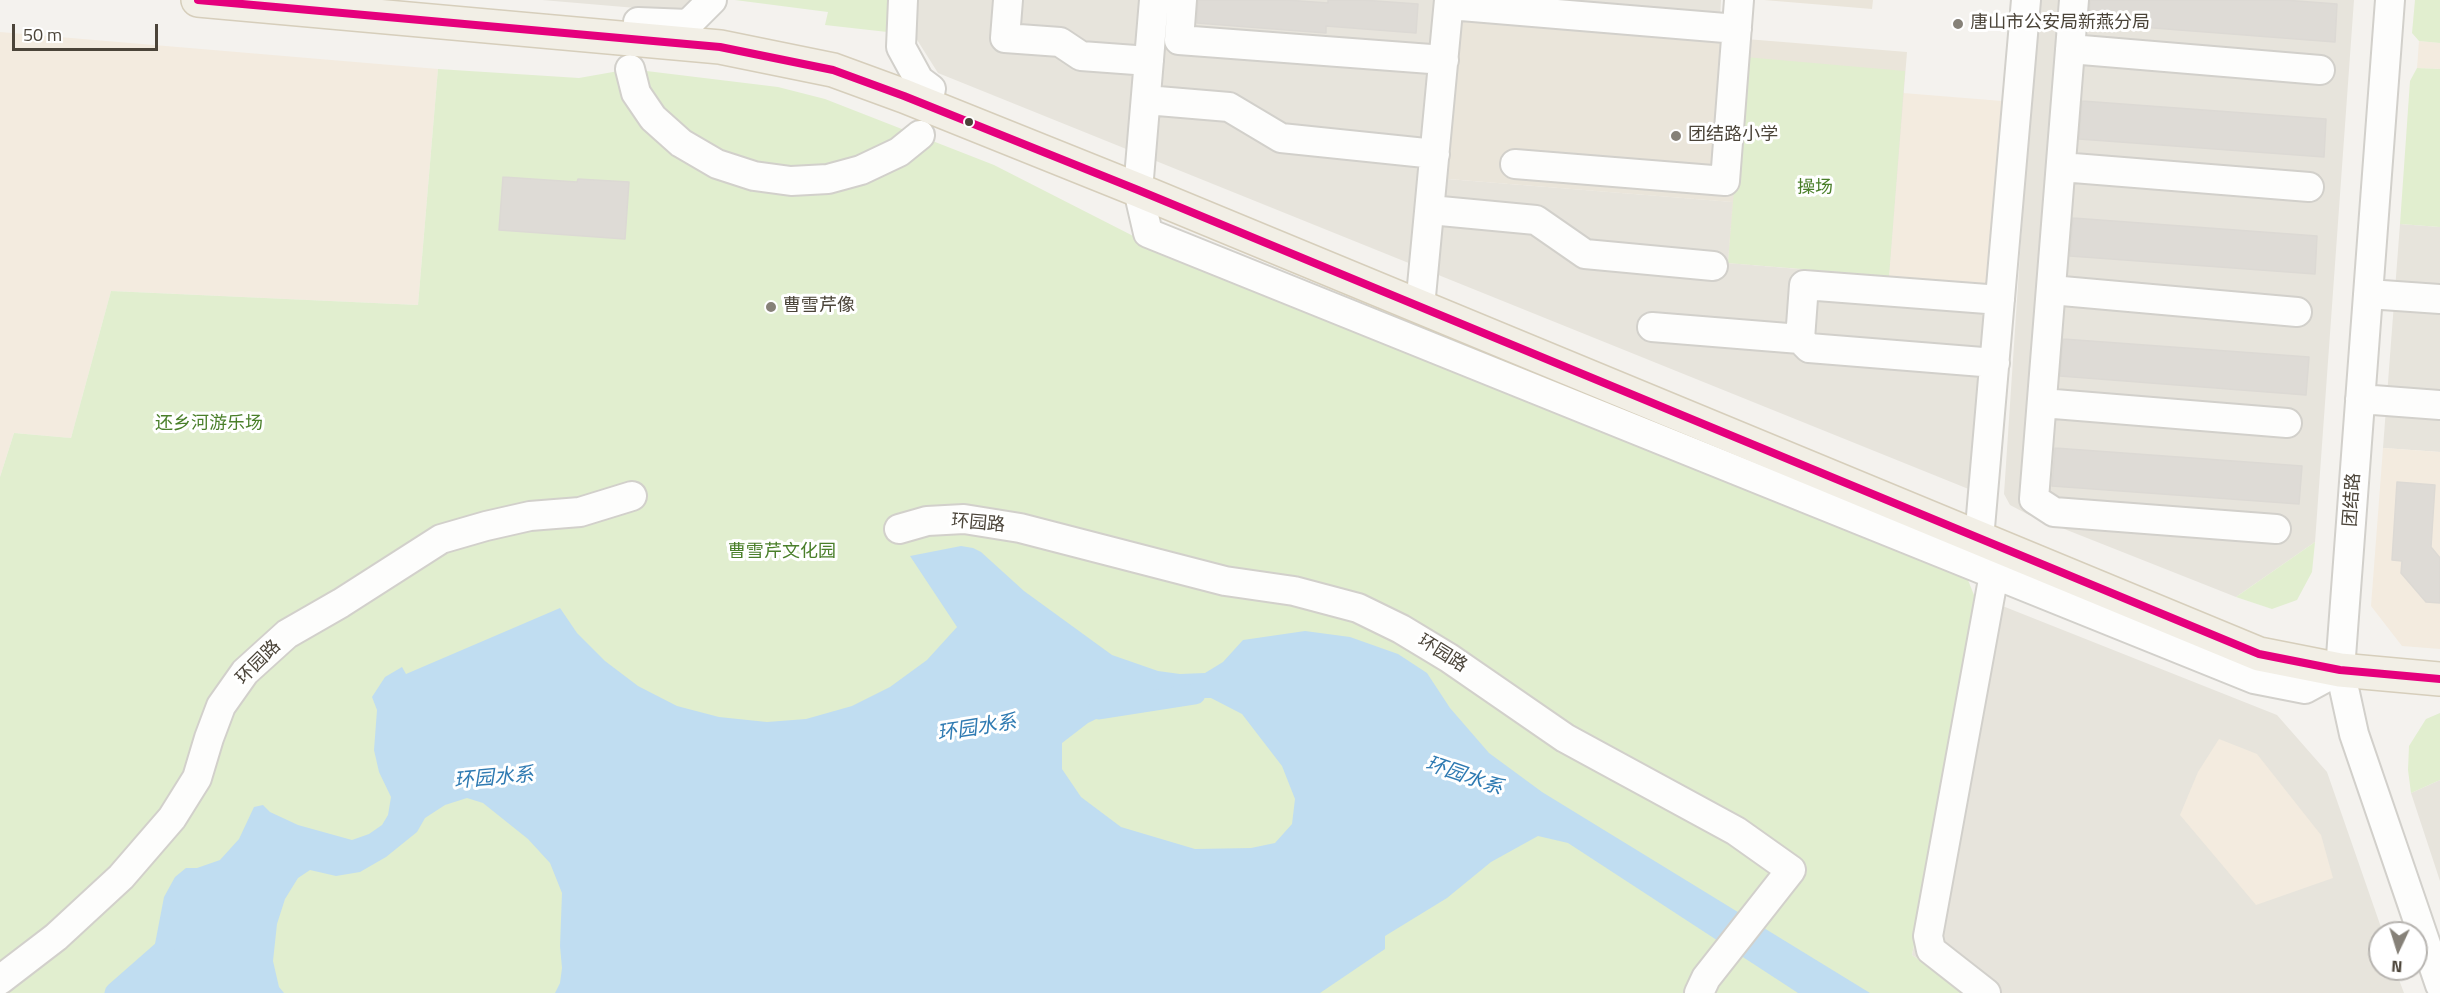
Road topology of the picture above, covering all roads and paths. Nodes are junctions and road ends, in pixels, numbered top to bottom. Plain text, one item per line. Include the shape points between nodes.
1 (198, 0) edge
2 (712, 0) edge
3 (903, 0) edge
4 (1008, 0) edge
5 (1154, 0) edge
6 (1182, 0) edge
7 (1739, 0) edge
8 (2026, 0) edge
9 (2074, 0) edge
10 (2390, 0) edge
11 (1449, 3) edge
12 (331, 5) edge
13 (638, 22) dead end
14 (1737, 29) junction
15 (2070, 49) junction
16 (1444, 60) junction
17 (1149, 61) junction
18 (630, 69) dead end
19 (2320, 70) dead end
20 (931, 89) dead end
21 (1146, 100) junction
22 (920, 135) dead end
23 (1435, 153) junction
24 (1515, 164) dead end
25 (2061, 167) junction
26 (2309, 187) dead end
27 (1138, 190) junction
28 (1430, 210) junction
29 (1713, 266) dead end
30 (2051, 290) junction
31 (2368, 294) junction
32 (2440, 299) edge
33 (2000, 300) junction
34 (1420, 307) junction
35 (2297, 312) dead end
36 (1652, 327) dead end
37 (1800, 339) junction
38 (1995, 363) junction
39 (2360, 399) junction
40 (2042, 403) junction
41 (2440, 405) edge
42 (2287, 423) dead end
43 (632, 496) dead end
44 (899, 528) dead end
45 (2276, 530) dead end
46 (1979, 539) junction
47 (1994, 574) junction
48 (2340, 670) junction
49 (2440, 679) edge
50 (0, 981) edge
51 (1706, 982) edge
52 (2440, 985) edge
53 (19, 993) edge
54 (1986, 993) edge

1 - 12 main road
2 - 13 street via 688,24
3 - 20 street via 901,47 919,80
4 - 17 street via 1005,38 1060,42 1081,56
5 - 17 street
6 - 16 street via 1179,40
7 - 14 street
8 - 33 street
9 - 15 street
10 - 31 street, 团结路
11 - 14 street
11 - 16 street
12 - 27 main road via 720,47 832,70
14 - 24 street via 1725,181
15 - 19 street
15 - 25 street
16 - 23 street
17 - 21 street
18 - 22 street via 636,93 653,118 681,143 717,164 754,176 790,181 828,179 889,157
21 - 23 street via 1229,107 1281,138
21 - 27 street
23 - 28 street
25 - 26 street
25 - 30 street
27 - 34 main road
27 - 47 street via 1148,233
28 - 29 street via 1536,220 1585,254
28 - 34 street
30 - 35 street
30 - 40 street
31 - 32 street
31 - 39 street, 团结路
33 - 37 street via 1804,285
33 - 38 street
34 - 46 main road
36 - 37 street
37 - 38 street via 1809,348
38 - 46 street
39 - 41 street
39 - 48 street, 团结路
40 - 42 street
40 - 45 street via 2034,499 2054,512
43 - 50 street, 环园路 via 580,512 530,516 441,539 287,634 244,672 221,706 197,778 172,818 121,877 56,937
44 - 51 street, 环园路 via 927,521 964,519 1020,528 1225,580 1293,591 1358,608 1401,628 1565,738 1726,826 1791,870
46 - 48 main road via 2259,654
47 - 48 street via 2254,680 2305,689
47 - 54 street via 1928,936 1931,950
48 - 49 main road
48 - 52 street, 团结路 via 2354,734
50 - 53 street

